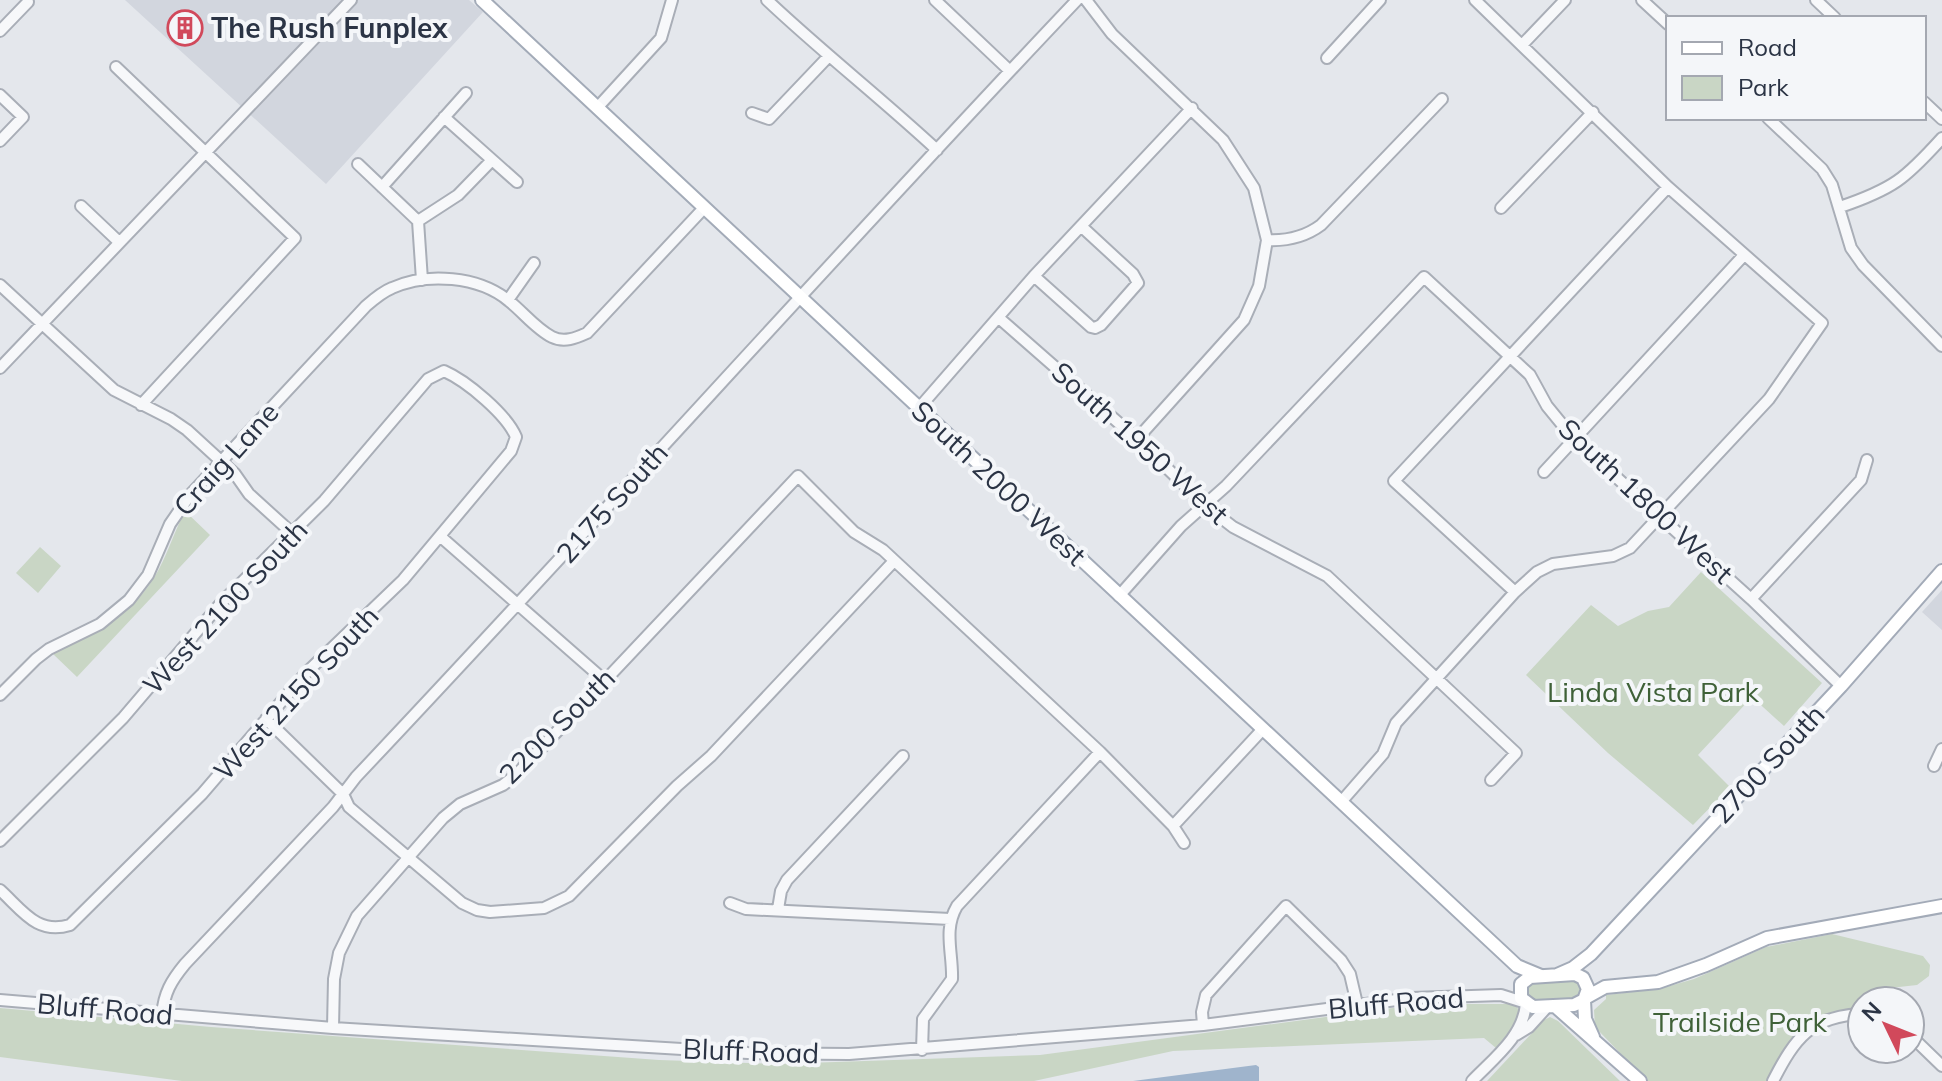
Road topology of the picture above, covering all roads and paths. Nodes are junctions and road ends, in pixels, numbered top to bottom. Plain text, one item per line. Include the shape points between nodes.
1 (351, 0) edge
2 (482, 0) edge
3 (672, 0) edge
4 (767, 0) edge
5 (935, 0) edge
6 (1077, 0) edge
7 (1086, 0) edge
8 (1380, 0) edge
9 (1475, 0) edge
10 (1565, 0) edge
11 (1642, 0) edge
12 (1816, 0) edge
13 (28, 2) dead end
14 (1833, 16) edge
15 (1666, 22) edge
16 (0, 31) edge
17 (1522, 45) junction
18 (828, 57) junction
19 (1327, 58) dead end
20 (116, 67) dead end
21 (1010, 71) junction
22 (466, 93) dead end
23 (0, 95) edge
24 (1442, 99) dead end
25 (1926, 104) edge
26 (597, 108) junction
27 (1192, 108) junction
28 (1593, 112) junction
29 (752, 113) dead end
30 (444, 117) junction
31 (1942, 119) edge
32 (1770, 120) edge
33 (1942, 138) edge
34 (0, 141) edge
35 (937, 150) junction
36 (204, 154) junction
37 (492, 160) junction
38 (358, 164) dead end
39 (517, 182) dead end
40 (382, 187) junction
41 (1668, 187) junction
42 (81, 206) dead end
43 (1840, 207) junction
44 (704, 208) junction
45 (1501, 208) dead end
46 (418, 221) junction
47 (1081, 226) junction
48 (1267, 240) junction
49 (119, 242) junction
50 (1744, 255) junction
51 (534, 263) dead end
52 (1034, 276) junction
53 (422, 280) junction
54 (0, 285) edge
55 (801, 296) junction
56 (508, 300) junction
57 (999, 318) junction
58 (42, 323) junction
59 (1942, 346) edge
60 (1510, 355) junction
61 (0, 368) edge
62 (444, 371) joint
63 (141, 405) junction
64 (919, 408) junction
65 (1137, 439) junction
66 (1574, 439) junction
67 (1867, 460) dead end
68 (221, 462) junction
69 (1544, 472) dead end
70 (1206, 506) junction
71 (1661, 517) junction
72 (292, 533) junction
73 (441, 537) junction
74 (894, 561) junction
75 (1942, 571) edge
76 (1515, 592) junction
77 (1119, 596) junction
78 (1751, 599) junction
79 (519, 604) junction
80 (1436, 677) junction
81 (604, 680) junction
82 (1841, 686) junction
83 (0, 695) edge
84 (266, 719) junction
85 (1263, 729) junction
86 (1942, 749) edge
87 (1100, 752) junction
88 (903, 756) dead end
89 (1934, 766) dead end
90 (1491, 780) dead end
91 (343, 794) junction
92 (1341, 802) junction
93 (1173, 826) junction
94 (0, 841) edge
95 (1184, 843) dead end
96 (408, 860) junction
97 (0, 890) edge
98 (730, 903) dead end
99 (1942, 906) edge
100 (778, 909) junction
101 (950, 919) junction
102 (1591, 954) junction
103 (1517, 966) junction
104 (1557, 975) junction
105 (1541, 976) junction
106 (1584, 979) junction
107 (1521, 986) junction
108 (1612, 986) junction
109 (1501, 995) junction
110 (1586, 998) junction
111 (0, 1000) edge
112 (1524, 1003) junction
113 (1357, 1004) junction
114 (1551, 1006) junction
115 (162, 1015) junction
116 (1846, 1015) edge
117 (1203, 1025) junction
118 (333, 1028) junction
119 (1514, 1036) junction
120 (1593, 1037) junction
121 (922, 1050) junction
122 (1926, 1050) edge
123 (1942, 1066) edge
124 (1472, 1081) edge
125 (1640, 1081) edge
126 (1773, 1081) edge

1 - 36 street
2 - 26 main road, South 2000 West
3 - 26 street via 661,38
4 - 18 street
5 - 21 street
6 - 21 street, 2175 South
7 - 27 street via 1112,34
8 - 19 street
9 - 17 street
10 - 17 street
11 - 15 street
12 - 14 street
13 - 16 street
17 - 28 street
18 - 29 street via 769,119
18 - 35 street
20 - 36 street
21 - 35 street, 2175 South
22 - 30 street
23 - 34 street via 23,117
24 - 48 street via 1321,225 1297,238
25 - 31 street
26 - 44 main road, South 2000 West
27 - 47 street
27 - 48 street via 1223,140 1254,188
28 - 41 street
28 - 45 street
30 - 37 street
30 - 40 street
32 - 43 street via 1822,169
33 - 43 street via 1891,188
35 - 55 street, 2175 South
36 - 49 street
36 - 63 street via 295,238
37 - 39 street
37 - 46 street via 458,195
38 - 40 street
40 - 46 street
41 - 50 street
41 - 60 street
42 - 49 street
43 - 59 street via 1851,248 1863,265
44 - 55 main road, South 2000 West
44 - 56 street via 587,333 568,340 552,337
46 - 53 street
47 - 52 street
47 - 52 street via 1137,279 1109,316 1091,327
48 - 65 street via 1259,286 1244,320
49 - 58 street
50 - 66 street
50 - 71 street via 1822,323 1769,399
51 - 56 street
52 - 57 street
53 - 56 street via 465,281
53 - 68 street, Craig Lane via 391,288 366,306
54 - 58 street
55 - 64 main road, South 2000 West
55 - 79 street, 2175 South
57 - 64 street
57 - 65 street, South 1950 West
58 - 61 street
58 - 63 street via 114,390
60 - 66 street, South 1800 West
60 - 70 street, South 1800 West via 1424,277
60 - 76 street via 1394,481
62 - 72 street, West 2100 South via 428,379
62 - 73 street, West 2150 South via 457,376 511,424 516,437 511,451
63 - 68 street via 187,430
64 - 77 main road, South 2000 West
65 - 70 street, South 1950 West
66 - 69 street
66 - 71 street, South 1800 West
67 - 78 street via 1861,480
68 - 72 street
68 - 83 street, Craig Lane via 170,524 148,575 129,600 100,624 49,649
70 - 77 street via 1181,526
70 - 80 street, South 1950 West via 1233,527 1327,576
71 - 76 street via 1630,548 1613,556 1553,564
71 - 78 street, South 1800 West
72 - 94 street, West 2100 South via 222,602 123,718
73 - 79 street
73 - 84 street, West 2150 South
74 - 81 street, 2200 South via 854,532 798,476
74 - 87 street
74 - 96 street via 711,756 569,896 544,908 477,910
75 - 82 main road, 2700 South
76 - 80 street
77 - 85 main road, South 2000 West
78 - 82 street, South 1800 West
79 - 81 street
79 - 91 street, 2175 South
80 - 90 street, South 1950 West via 1516,753
80 - 92 street via 1396,723 1383,754
81 - 96 street, 2200 South via 516,775 460,804
82 - 102 main road, 2700 South
84 - 91 street
84 - 97 street, West 2150 South via 202,794 70,925 40,926
85 - 92 main road, South 2000 West
85 - 93 street
86 - 89 street
87 - 93 street
87 - 101 street
88 - 100 street via 787,880
91 - 96 street via 349,807
91 - 115 street, 2175 South via 171,981
92 - 103 main road, South 2000 West
93 - 95 street
96 - 118 street, 2200 South via 347,933 334,979
98 - 100 street
99 - 108 main road via 1767,938 1658,982
100 - 101 street
101 - 121 street via 952,979 923,1019
102 - 104 main road, 2700 South
102 - 106 main road, 2700 South
103 - 105 main road, South 2000 West
103 - 107 main road
104 - 105 main road
104 - 106 main road
105 - 107 main road via 1530,977
106 - 108 main road
106 - 110 main road
107 - 109 street, Bluff Road
107 - 112 main road
108 - 110 main road
109 - 112 street, Bluff Road
109 - 113 street, Bluff Road
110 - 114 main road via 1578,1005
110 - 120 main road via 1584,1014
111 - 115 street, Bluff Road
112 - 114 main road
112 - 119 street
113 - 117 street, Bluff Road
113 - 117 street via 1341,960 1286,906 1206,995
114 - 119 street
114 - 120 main road
115 - 118 street, Bluff Road
116 - 126 street via 1807,1030
117 - 121 street, Bluff Road
118 - 121 street, Bluff Road via 748,1053
119 - 124 street
120 - 125 main road
122 - 123 street

